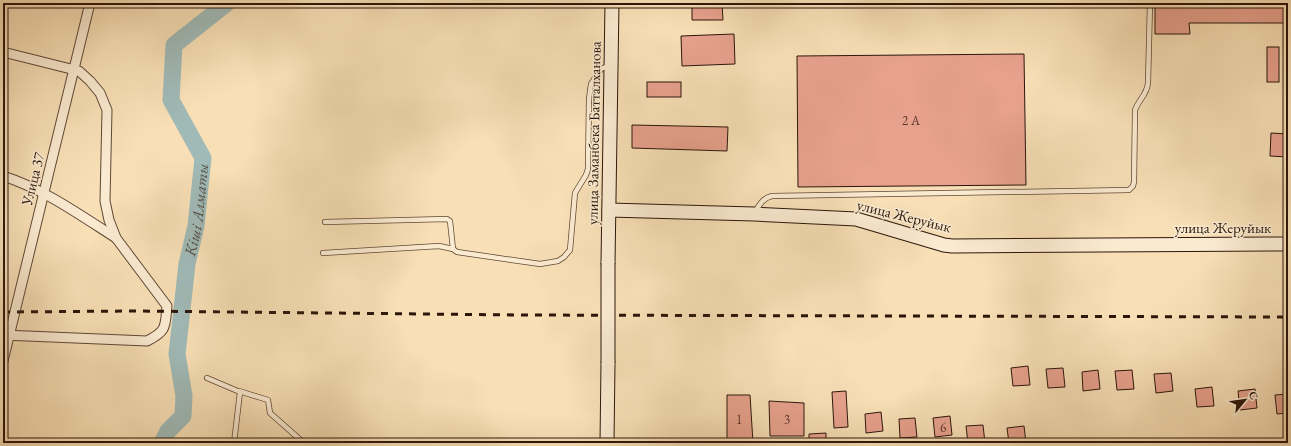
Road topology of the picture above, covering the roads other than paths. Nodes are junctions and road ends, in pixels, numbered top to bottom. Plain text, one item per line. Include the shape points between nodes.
1 (90, 3) edge
2 (612, 3) edge
3 (1150, 3) edge
4 (3, 52) edge
5 (612, 65) junction
6 (3, 176) edge
7 (609, 210) junction
8 (754, 214) junction
9 (325, 222) dead end
10 (116, 238) junction
11 (1288, 244) edge
12 (453, 249) junction
13 (323, 253) dead end
14 (3, 335) edge
15 (3, 362) edge
16 (207, 378) dead end
17 (239, 391) junction
18 (234, 443) edge
19 (304, 443) edge
20 (607, 443) edge

1 - 15 street, Улица 37
2 - 5 street, улица Заманбека Батталханова
3 - 8 lane via 1148,83 1147,90 1135,110 1134,182 1129,190 772,196 766,198
4 - 10 street via 79,71 100,93 107,110 105,201 108,220
5 - 7 street, улица Заманбека Батталханова
5 - 12 lane via 601,69 591,84 588,169 575,193 570,250 567,254 558,261 540,264 457,252
6 - 10 street via 50,197
7 - 8 street, улица Жеруйык
7 - 20 street, улица Заманбека Батталханова, bridge
8 - 11 street, улица Жеруйык via 856,219 952,246
9 - 12 lane via 447,219 450,221
10 - 14 street via 167,306 165,327 158,335 147,341
12 - 13 lane via 439,246
16 - 17 lane
17 - 18 lane
17 - 19 lane via 268,400 270,413

